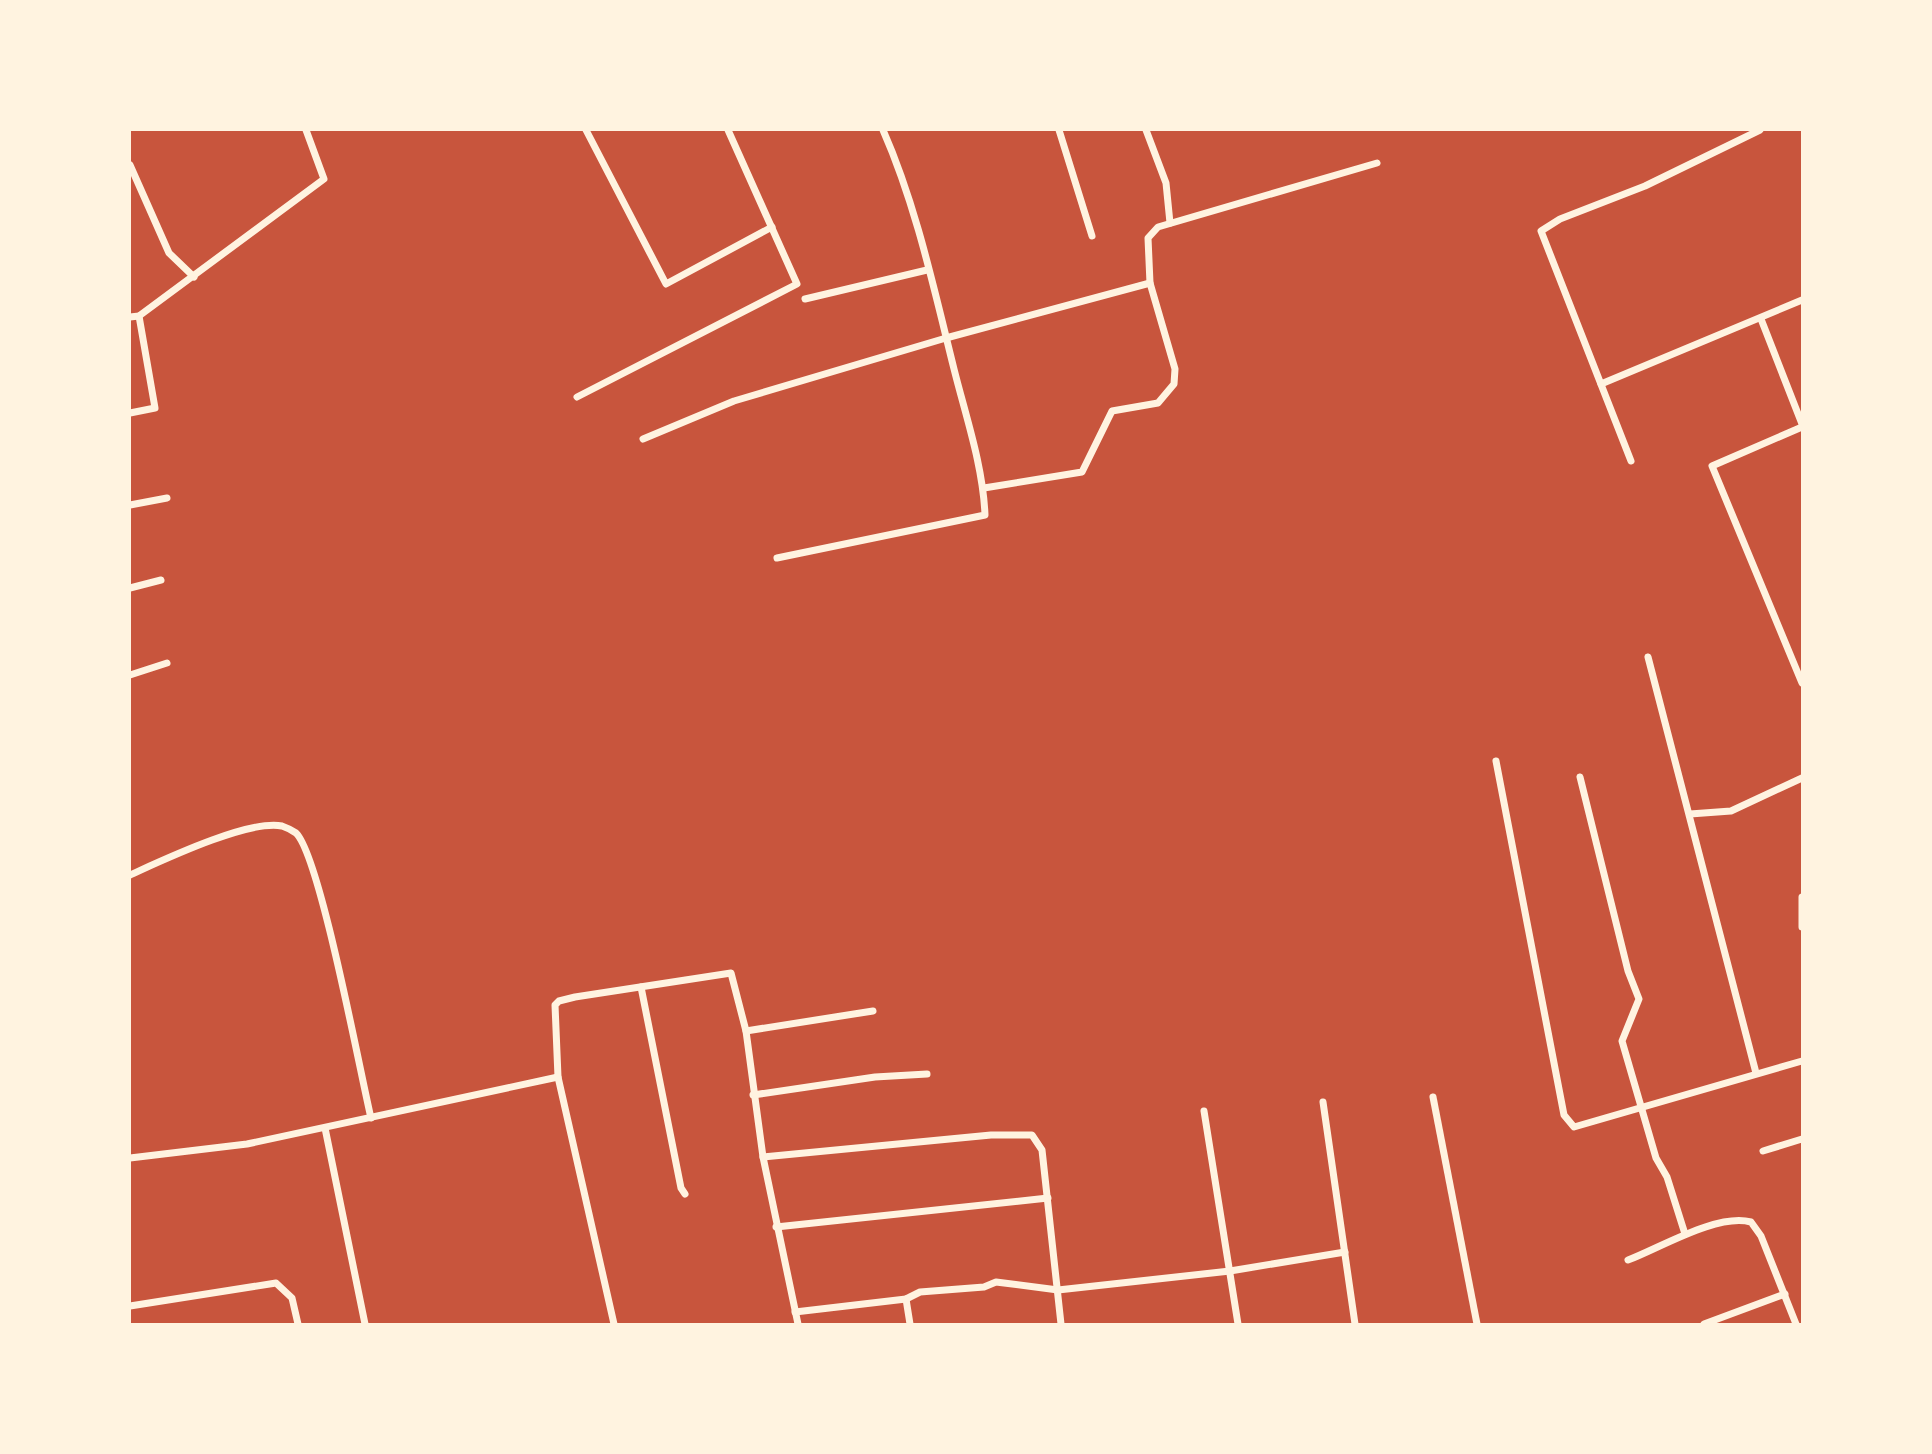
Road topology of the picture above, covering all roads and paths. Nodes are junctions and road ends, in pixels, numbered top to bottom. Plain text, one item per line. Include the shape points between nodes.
1 (306, 130) edge
2 (586, 130) edge
3 (728, 130) edge
4 (883, 130) edge
5 (1059, 130) edge
6 (1146, 130) edge
7 (1760, 130) edge
8 (1377, 163) dead end
9 (130, 165) edge
10 (1170, 223) junction
11 (772, 227) junction
12 (1092, 236) dead end
13 (927, 270) junction
14 (194, 277) junction
15 (1150, 283) junction
16 (806, 299) dead end
17 (1802, 300) edge
18 (139, 316) junction
19 (130, 317) edge
20 (1761, 319) junction
21 (946, 338) junction
22 (1601, 384) junction
23 (577, 397) dead end
24 (130, 413) edge
25 (1802, 426) edge
26 (642, 439) dead end
27 (1631, 461) dead end
28 (984, 488) junction
29 (167, 498) dead end
30 (130, 505) edge
31 (777, 558) dead end
32 (160, 580) dead end
33 (130, 588) edge
34 (1648, 657) dead end
35 (167, 663) dead end
36 (130, 675) edge
37 (1802, 682) edge
38 (1496, 761) dead end
39 (1580, 777) dead end
40 (1802, 778) edge
41 (1690, 814) junction
42 (130, 875) edge
43 (1802, 897) edge
44 (1802, 927) edge
45 (641, 987) junction
46 (873, 1011) dead end
47 (746, 1031) junction
48 (1802, 1062) edge
49 (927, 1073) dead end
50 (1756, 1073) junction
51 (558, 1077) junction
52 (753, 1095) junction
53 (1433, 1097) dead end
54 (1322, 1102) dead end
55 (1643, 1105) junction
56 (1204, 1111) dead end
57 (371, 1118) junction
58 (326, 1128) junction
59 (1802, 1139) edge
60 (1763, 1151) dead end
61 (763, 1157) junction
62 (130, 1158) edge
63 (685, 1194) dead end
64 (1048, 1198) junction
65 (776, 1227) junction
66 (1685, 1234) junction
67 (1345, 1252) junction
68 (1628, 1260) dead end
69 (1230, 1271) junction
70 (1058, 1290) junction
71 (1785, 1294) junction
72 (906, 1299) junction
73 (130, 1306) edge
74 (795, 1312) junction
75 (298, 1325) edge
76 (365, 1325) edge
77 (614, 1325) edge
78 (797, 1325) edge
79 (910, 1325) edge
80 (1060, 1325) edge
81 (1238, 1325) edge
82 (1354, 1325) edge
83 (1477, 1325) edge
84 (1704, 1325) edge
85 (1796, 1325) edge

1 - 14 street via 324,179
2 - 11 street via 666,284
3 - 11 street
4 - 13 street via 900,168
5 - 12 street
6 - 10 street via 1166,183
7 - 22 street via 1541,231
8 - 10 street
9 - 14 street via 169,253
10 - 15 street via 1157,227 1148,238
11 - 23 street via 797,284
13 - 16 street
13 - 21 street
14 - 18 street
15 - 21 street
15 - 28 street via 1175,369 1174,384 1158,402 1112,411 1082,472
17 - 20 street
18 - 19 street
18 - 24 street via 155,408
20 - 22 street
20 - 25 street
21 - 26 street via 734,401
21 - 28 street
22 - 27 street
25 - 37 street via 1712,466
28 - 31 street via 985,515
29 - 30 street
32 - 33 street
34 - 41 street
35 - 36 street
38 - 55 street via 1564,1115 1574,1127
39 - 55 street via 1639,999 1622,1041
40 - 41 street via 1731,811
41 - 50 street
42 - 57 street via 246,830 281,826 297,834 316,879
43 - 44 street
45 - 47 street via 731,973
45 - 51 street via 575,997 555,1005
45 - 63 street
46 - 47 street
47 - 52 street
48 - 50 street
49 - 52 street
50 - 55 street
51 - 57 street
51 - 77 street
52 - 61 street
53 - 83 street
54 - 67 street
55 - 66 street
56 - 69 street
57 - 58 street
58 - 62 street via 247,1144
58 - 76 street
59 - 60 street
61 - 64 street via 1032,1135 1042,1150
61 - 65 street
64 - 65 street
64 - 70 street
65 - 74 street
66 - 68 street
66 - 71 street via 1735,1221 1751,1222
67 - 69 street
67 - 82 street
69 - 70 street
69 - 81 street
70 - 72 street via 996,1282 920,1292
70 - 80 street
71 - 84 street
71 - 85 street
72 - 74 street
72 - 79 street
73 - 75 street via 276,1283 292,1298
74 - 78 street

